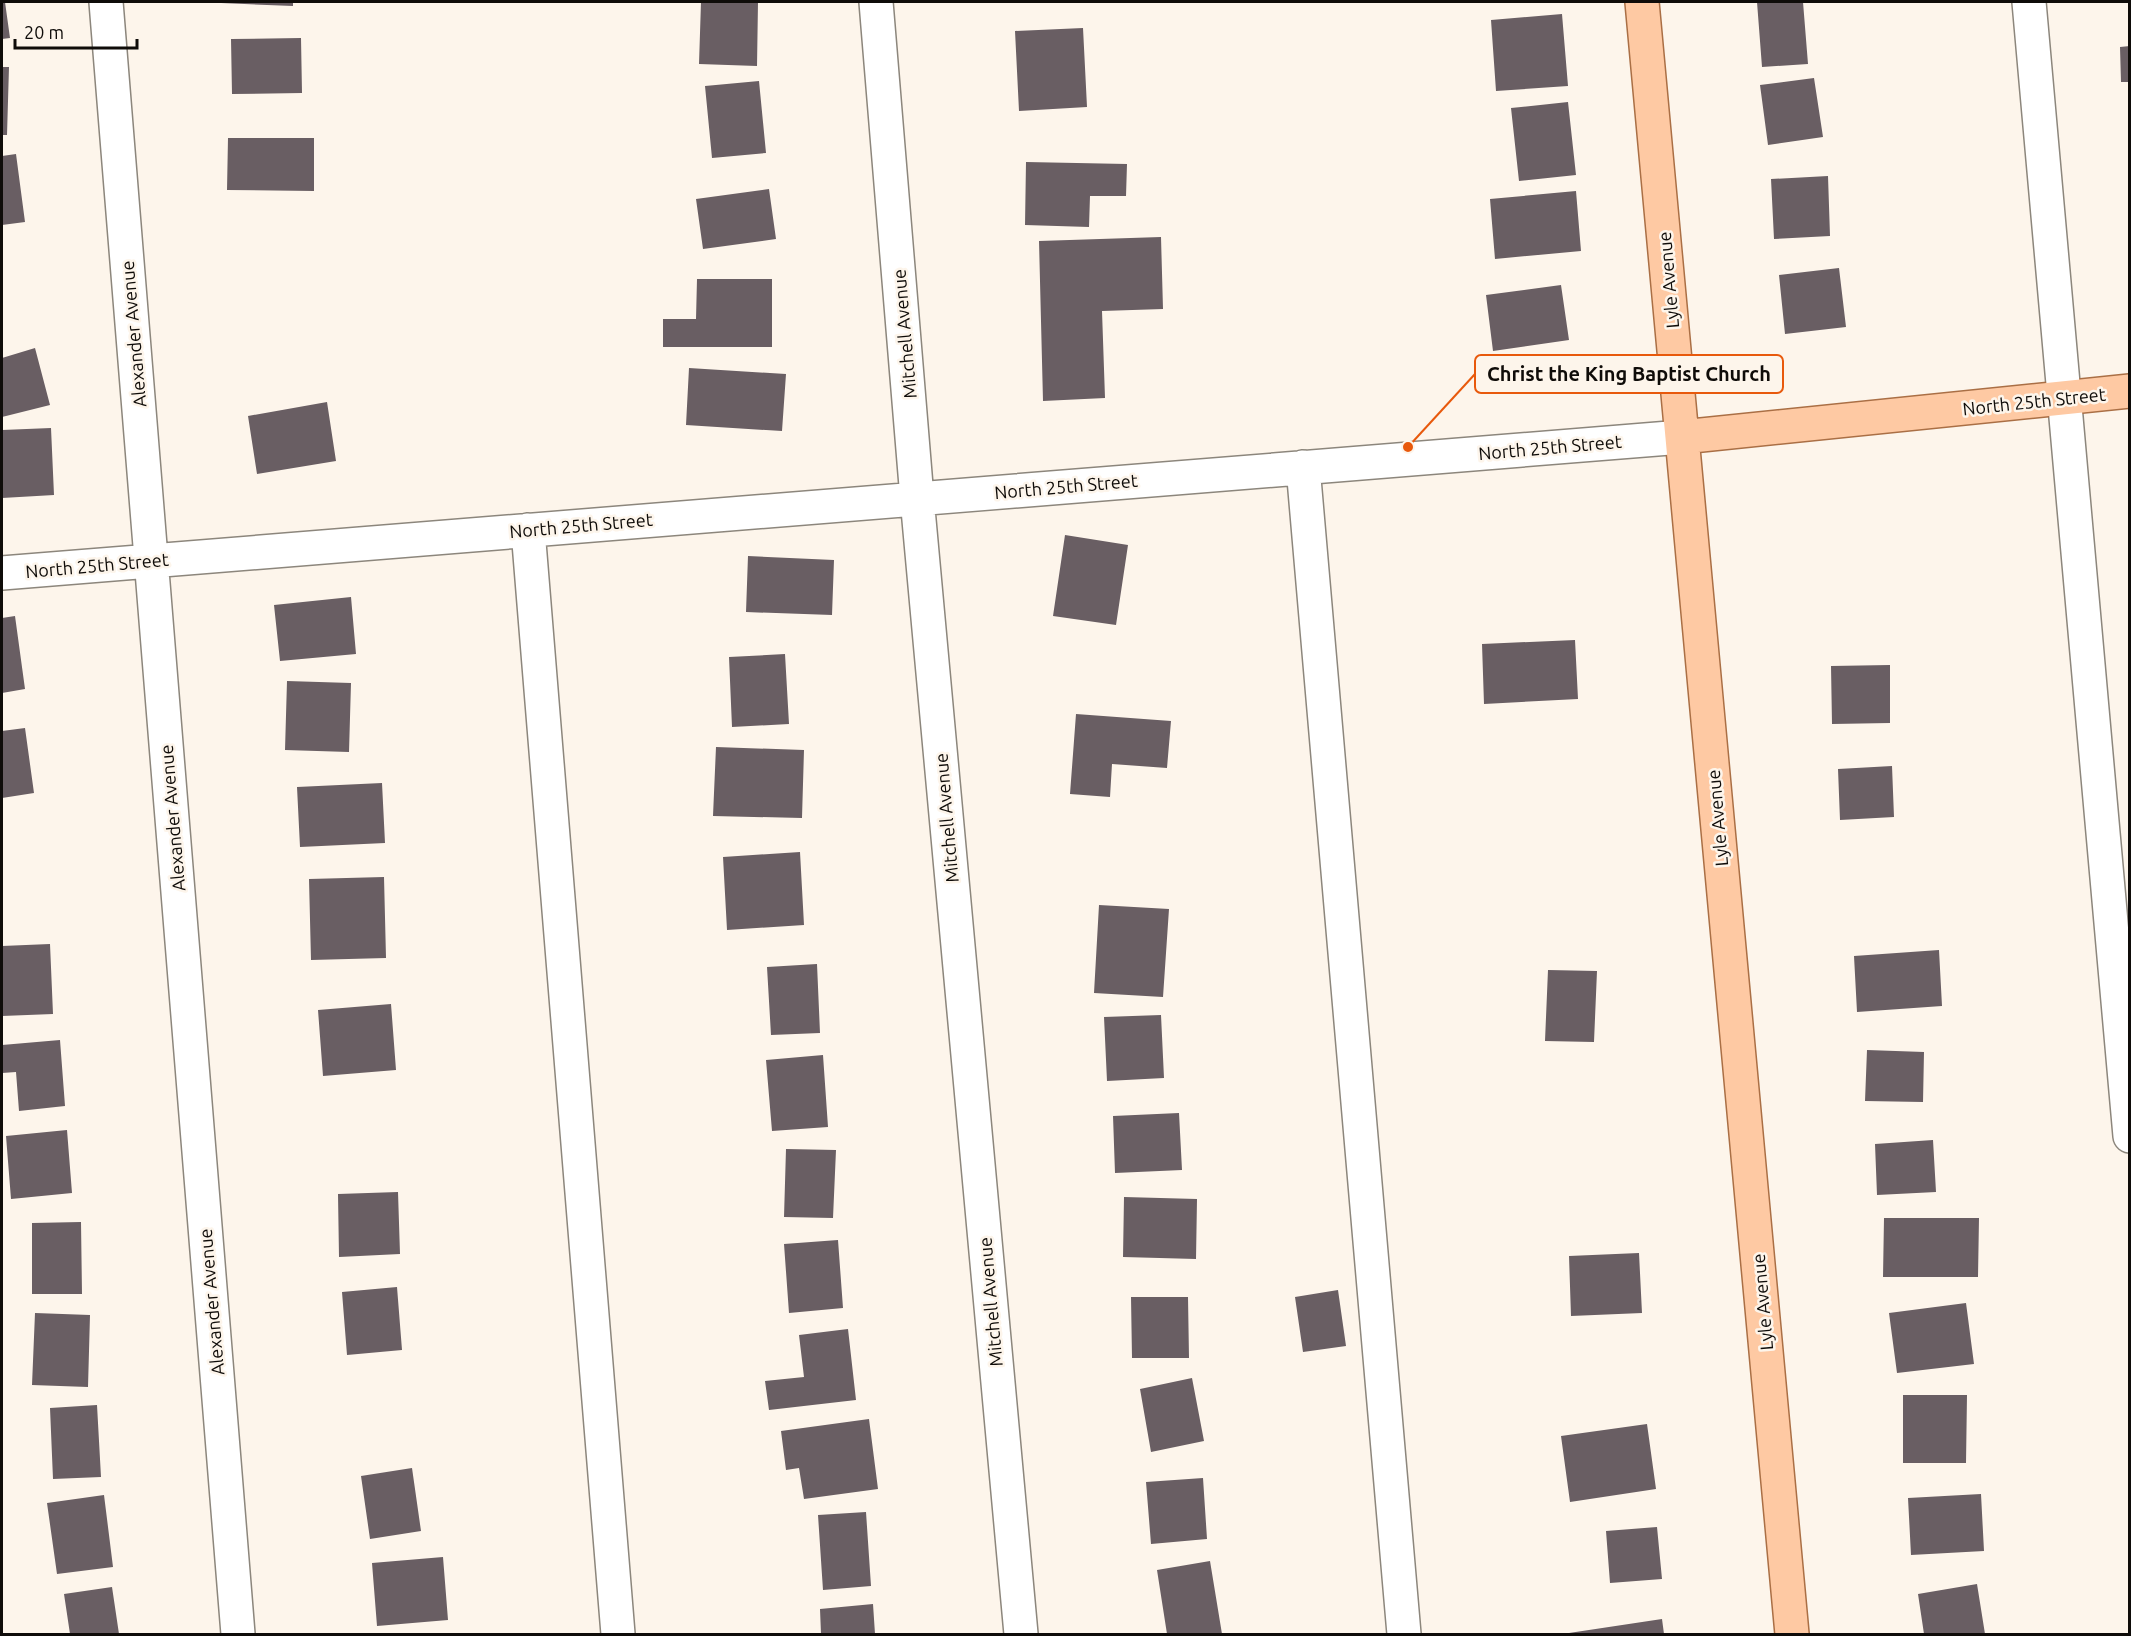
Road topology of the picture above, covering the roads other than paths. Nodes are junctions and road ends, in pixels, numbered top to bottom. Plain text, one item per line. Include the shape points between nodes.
1 (106, 2) edge
2 (876, 2) edge
3 (1642, 2) edge
4 (2029, 2) edge
5 (2130, 391) edge
6 (2065, 398) junction
7 (1682, 437) junction
8 (1303, 467) junction
9 (917, 498) junction
10 (528, 530) junction
11 (151, 560) junction
12 (2, 573) edge
13 (2130, 1136) edge
14 (238, 1635) edge
15 (618, 1635) edge
16 (1021, 1635) edge
17 (1404, 1635) edge
18 (1792, 1635) edge

1 - 11 street, Alexander Avenue
2 - 9 street, Mitchell Avenue
3 - 7 main road, Lyle Avenue
4 - 6 street
5 - 6 main road, North 25th Street
6 - 7 main road, North 25th Street
6 - 13 street
7 - 8 street, North 25th Street
7 - 18 main road, Lyle Avenue
8 - 9 street, North 25th Street
8 - 17 street
9 - 10 street, North 25th Street
9 - 16 street, Mitchell Avenue
10 - 11 street, North 25th Street
10 - 15 street
11 - 12 street, North 25th Street
11 - 14 street, Alexander Avenue

